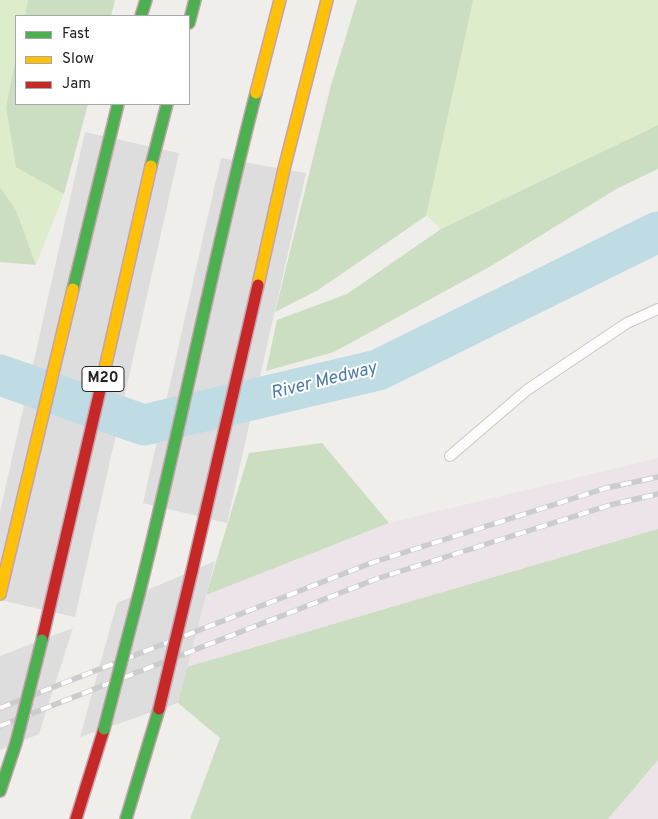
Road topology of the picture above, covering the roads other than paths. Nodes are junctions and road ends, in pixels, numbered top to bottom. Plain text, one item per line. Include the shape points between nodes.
1 (146, 0) edge
2 (195, 0) edge
3 (280, 0) edge
4 (327, 0) edge
5 (141, 15) edge
6 (190, 19) edge
7 (118, 105) edge
8 (167, 105) edge
9 (658, 309) edge
10 (450, 456) dead end
11 (0, 594) edge
12 (0, 791) edge
13 (76, 819) edge
14 (126, 819) edge

1 - 5 highway
2 - 6 highway
3 - 13 highway, bridge via 238,160 161,507 104,729
4 - 14 highway, bridge via 284,169 159,709
7 - 11 highway
8 - 12 highway, M20, bridge via 50,611 16,743
9 - 10 lane via 627,323 527,390

